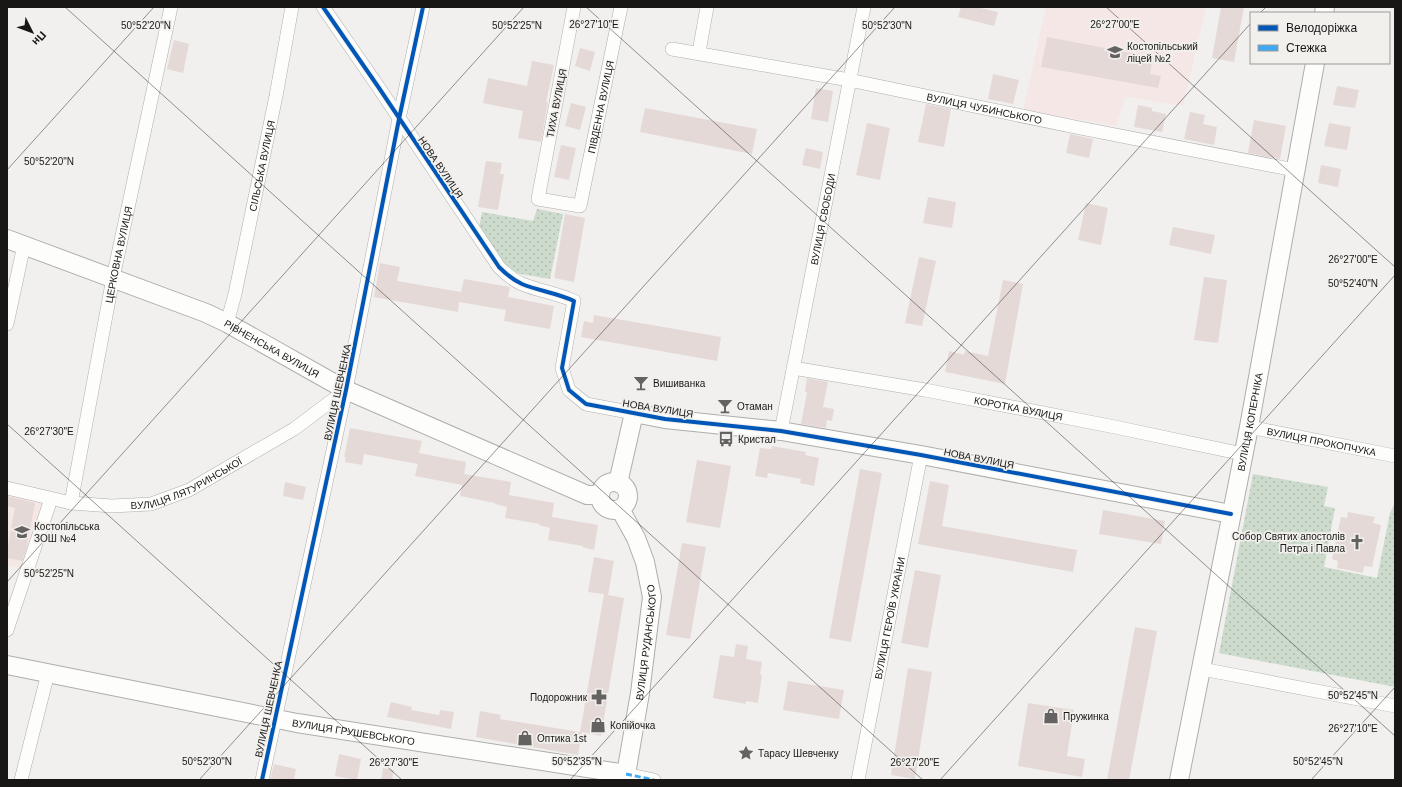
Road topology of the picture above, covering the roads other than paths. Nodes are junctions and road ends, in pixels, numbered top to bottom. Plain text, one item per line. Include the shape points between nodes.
1 (171, 7) edge
2 (292, 7) edge
3 (323, 7) edge
4 (423, 7) edge
5 (574, 7) edge
6 (621, 7) edge
7 (708, 7) edge
8 (864, 7) edge
9 (672, 49) dead end
10 (699, 52) junction
11 (1314, 64) edge
12 (849, 80) junction
13 (399, 119) junction
14 (1295, 170) junction
15 (580, 206) joint
16 (7, 239) edge
17 (24, 245) junction
18 (113, 278) junction
19 (227, 323) junction
20 (7, 324) edge
21 (794, 368) junction
22 (346, 390) junction
23 (634, 413) junction
24 (1249, 427) junction
25 (781, 431) junction
26 (1243, 454) junction
27 (921, 455) junction
28 (1395, 456) edge
29 (618, 482) junction
30 (7, 488) edge
31 (599, 495) junction
32 (51, 499) junction
33 (71, 504) junction
34 (620, 509) junction
35 (1231, 514) junction
36 (7, 630) edge
37 (7, 665) edge
38 (1202, 669) junction
39 (48, 673) junction
40 (1395, 706) edge
41 (274, 718) junction
42 (625, 777) edge
43 (21, 780) edge
44 (262, 780) edge
45 (654, 780) edge
46 (858, 780) edge
47 (1179, 780) edge

1 - 18 street, ЦЕРКОВНА ВУЛИЦЯ
2 - 19 street, СІЛЬСЬКА ВУЛИЦЯ via 237,286
3 - 13 street, НОВА ВУЛИЦЯ
4 - 13 street, ВУЛИЦЯ ШЕВЧЕНКА
5 - 15 street, ТИХА ВУЛИЦЯ via 538,199
6 - 15 street, ПІВДЕННА ВУЛИЦЯ
7 - 10 street
8 - 12 street, ВУЛИЦЯ СВОБОДИ
9 - 10 street, ВУЛИЦЯ ЧУБИНСЬКОГО
10 - 12 street, ВУЛИЦЯ ЧУБИНСЬКОГО
11 - 14 street, ВУЛИЦЯ КОПЕРНІКА
12 - 14 street, ВУЛИЦЯ ЧУБИНСЬКОГО via 1075,128
12 - 21 street, ВУЛИЦЯ СВОБОДИ
13 - 22 street, ВУЛИЦЯ ШЕВЧЕНКА
13 - 23 street, НОВА ВУЛИЦЯ via 498,267 522,284 563,296 574,302 562,368 569,390 586,404
14 - 24 street, ВУЛИЦЯ КОПЕРНІКА
16 - 17 street, РІВНЕНСЬКА ВУЛИЦЯ
17 - 18 street, РІВНЕНСЬКА ВУЛИЦЯ
17 - 20 street
18 - 19 street, РІВНЕНСЬКА ВУЛИЦЯ
18 - 33 street, ЦЕРКОВНА ВУЛИЦЯ
19 - 22 street, РІВНЕНСЬКА ВУЛИЦЯ
21 - 25 street, ВУЛИЦЯ СВОБОДИ
21 - 26 street, КОРОТКА ВУЛИЦЯ via 946,394
22 - 31 street, РІВНЕНСЬКА ВУЛИЦЯ via 587,495
22 - 33 street, ВУЛИЦЯ ЛЯТУРИНСЬКОЇ via 294,429 189,490 151,504
22 - 41 street, ВУЛИЦЯ ШЕВЧЕНКА
23 - 25 street, НОВА ВУЛИЦЯ via 665,419
23 - 29 street, НОВА ВУЛИЦЯ
24 - 26 street, ВУЛИЦЯ КОПЕРНІКА
24 - 28 street, ВУЛИЦЯ ПРОКОПЧУКА
25 - 27 street, НОВА ВУЛИЦЯ
26 - 35 street, ВУЛИЦЯ КОПЕРНІКА
27 - 35 street, НОВА ВУЛИЦЯ
27 - 46 street, ВУЛИЦЯ ГЕРОЇВ УКРАЇНИ
29 - 31 street via 607,483
29 - 34 street via 624,486 628,494 626,503
30 - 32 street, ВУЛИЦЯ ЛЯТУРИНСЬКОЇ
31 - 34 street via 602,505 606,508 615,511
32 - 33 street, ВУЛИЦЯ ЛЯТУРИНСЬКОЇ
32 - 36 street
34 - 42 street, ВУЛИЦЯ РУДАНСЬКОГО via 636,538 645,562 652,596 640,693
35 - 38 street, ВУЛИЦЯ КОПЕРНІКА
37 - 39 street, ВУЛИЦЯ ГРУШЕВСЬКОГО
38 - 40 street
38 - 47 street, ВУЛИЦЯ КОПЕРНІКА
39 - 41 street, ВУЛИЦЯ ГРУШЕВСЬКОГО
39 - 43 street
41 - 42 street, ВУЛИЦЯ ГРУШЕВСЬКОГО via 297,724
41 - 44 street, ВУЛИЦЯ ШЕВЧЕНКА
42 - 45 street, ВУЛИЦЯ ГРУШЕВСЬКОГО

